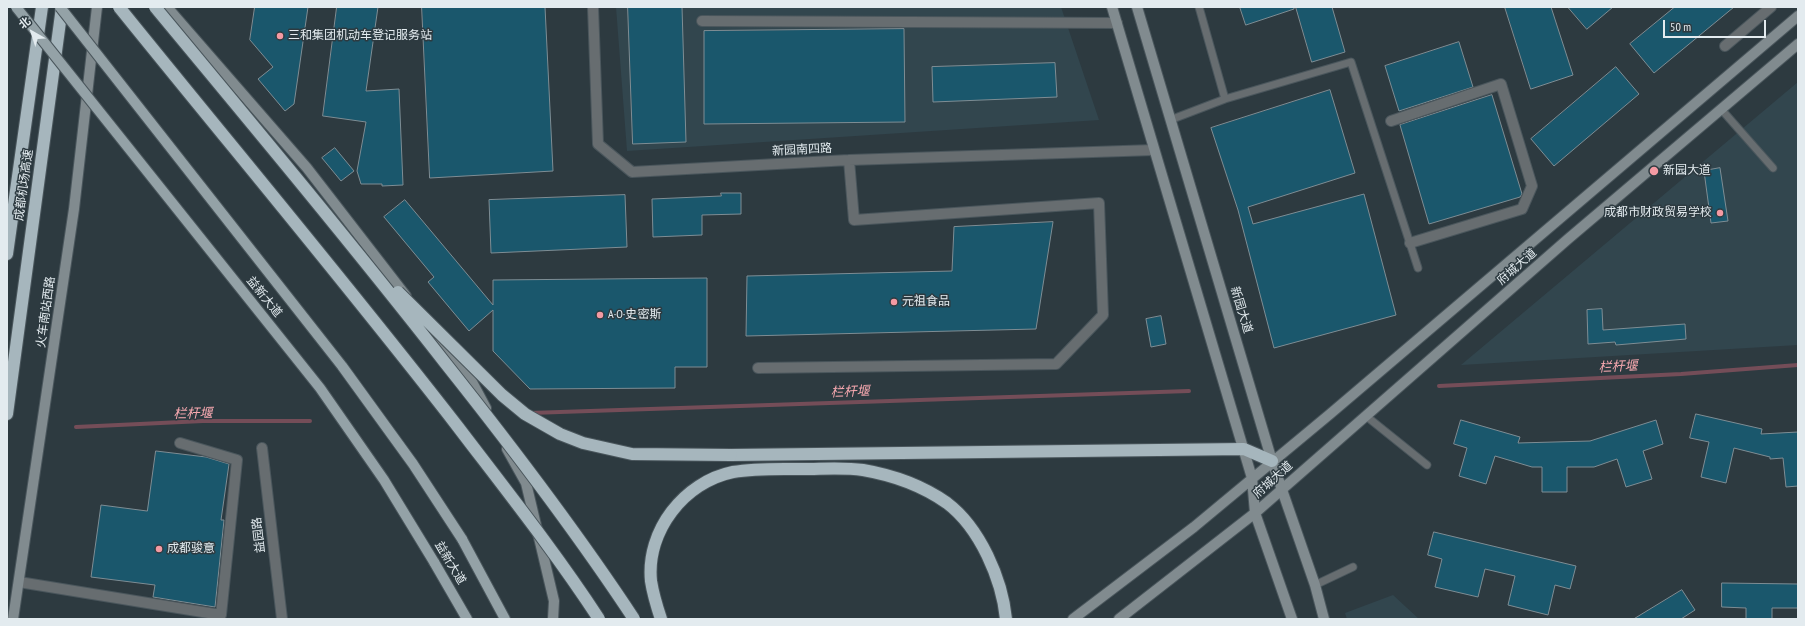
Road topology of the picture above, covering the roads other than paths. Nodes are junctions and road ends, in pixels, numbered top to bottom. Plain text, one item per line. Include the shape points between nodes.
1 (16, 7) edge
2 (42, 7) edge
3 (61, 7) edge
4 (97, 7) edge
5 (119, 7) edge
6 (156, 7) edge
7 (167, 7) edge
8 (593, 7) edge
9 (1112, 7) edge
10 (1137, 7) edge
11 (1199, 7) edge
12 (1771, 7) edge
13 (1798, 16) edge
14 (702, 21) dead end
15 (1117, 23) junction
16 (1798, 44) edge
17 (1725, 46) dead end
18 (1225, 99) junction
19 (1722, 109) junction
20 (1170, 120) junction
21 (1392, 121) dead end
22 (1154, 150) junction
23 (849, 160) junction
24 (1773, 168) dead end
25 (1410, 244) junction
26 (7, 254) edge
27 (360, 254) junction
28 (1418, 268) dead end
29 (758, 368) dead end
30 (7, 414) edge
31 (1366, 416) junction
32 (180, 443) dead end
33 (262, 448) dead end
34 (1244, 449) junction
35 (1272, 461) junction
36 (1427, 465) dead end
37 (1252, 478) junction
38 (1281, 489) junction
39 (1255, 513) junction
40 (1353, 567) dead end
41 (19, 582) junction
42 (1315, 585) junction
43 (220, 617) edge
44 (13, 619) edge
45 (282, 619) edge
46 (467, 619) edge
47 (506, 619) edge
48 (554, 619) edge
49 (599, 619) edge
50 (634, 619) edge
51 (661, 619) edge
52 (1006, 619) edge
53 (1073, 619) edge
54 (1119, 619) edge
55 (1292, 619) edge
56 (1324, 619) edge

1 - 46 main road, 益新大道, bridge via 320,388 384,480
2 - 26 highway, 成都机场高速
3 - 30 highway, 成都机场高速
3 - 47 main road, 益新大道, bridge via 342,366 413,464 462,539
4 - 41 main road, 火车南站西路 via 74,209
5 - 49 highway, bridge via 381,327 581,590
6 - 27 highway, bridge
7 - 48 main road via 307,168 470,378 526,483 554,601
8 - 23 street, 新园南四路 via 598,144 632,172
9 - 15 main road
10 - 20 main road, 新园大道
11 - 18 lane
12 - 17 street
13 - 35 main road, 府城大道
14 - 15 street
15 - 22 main road
16 - 19 main road, 府城大道
18 - 20 lane
18 - 25 lane via 1351,62
19 - 24 lane
19 - 31 main road, 府城大道
20 - 35 main road, 新园大道
21 - 25 street via 1501,84 1532,186 1522,209
22 - 23 street, 新园南四路
22 - 34 main road
23 - 29 street via 854,220 1099,203 1103,316 1056,364
25 - 28 lane
27 - 34 highway, bridge via 502,395 540,424 583,443 625,452 660,455
27 - 50 highway, bridge via 519,457 593,557
31 - 36 lane
31 - 38 main road, 府城大道
32 - 43 street via 237,460
33 - 45 street, 益园路
34 - 35 highway
34 - 37 main road
35 - 37 main road, 府城大道
35 - 38 main road, 新园大道
37 - 39 main road
37 - 53 main road, 府城大道 via 1194,527
38 - 39 main road, 府城大道
38 - 42 main road, 新园大道
39 - 54 main road, 府城大道
39 - 55 main road
40 - 42 lane
41 - 43 street
41 - 44 main road, 火车南站西路
42 - 56 main road, 新园大道
51 - 52 highway via 651,581 653,551 660,531 674,508 683,498 705,483 732,472 757,469 862,470 879,473 923,489 947,504 971,528 980,542 994,571

